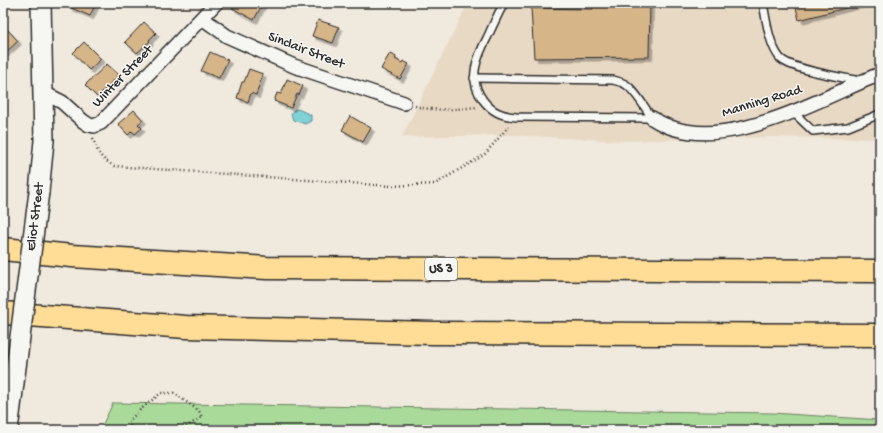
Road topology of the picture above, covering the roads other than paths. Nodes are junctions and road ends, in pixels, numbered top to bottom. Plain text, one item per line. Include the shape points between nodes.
1 (41, 3) edge
2 (216, 3) edge
3 (504, 3) edge
4 (763, 3) edge
5 (202, 18) junction
6 (880, 74) edge
7 (474, 78) junction
8 (861, 82) junction
9 (44, 93) junction
10 (404, 103) dead end
11 (793, 112) junction
12 (880, 114) edge
13 (652, 118) junction
14 (3, 249) edge
15 (880, 271) edge
16 (3, 313) edge
17 (880, 335) edge
18 (8, 430) edge

1 - 9 street, Eliot Street
2 - 5 street, Winter Street
3 - 7 lane via 477,58
4 - 8 lane via 772,42 780,58 794,67
5 - 9 street, Winter Street via 106,119 94,126 88,125 62,102
5 - 10 street, Sinclair Street via 228,36 294,66
6 - 8 street, Manning Road
7 - 13 lane via 619,81 631,89
7 - 13 lane via 480,97 488,107 506,116
8 - 11 street, Manning Road
9 - 18 street, Eliot Street, bridge via 44,141 39,192
11 - 12 lane via 813,131 848,127
11 - 13 street, Manning Road via 716,133 673,129
14 - 15 highway, US 3 via 72,256 267,268
16 - 17 highway via 194,328 433,333

